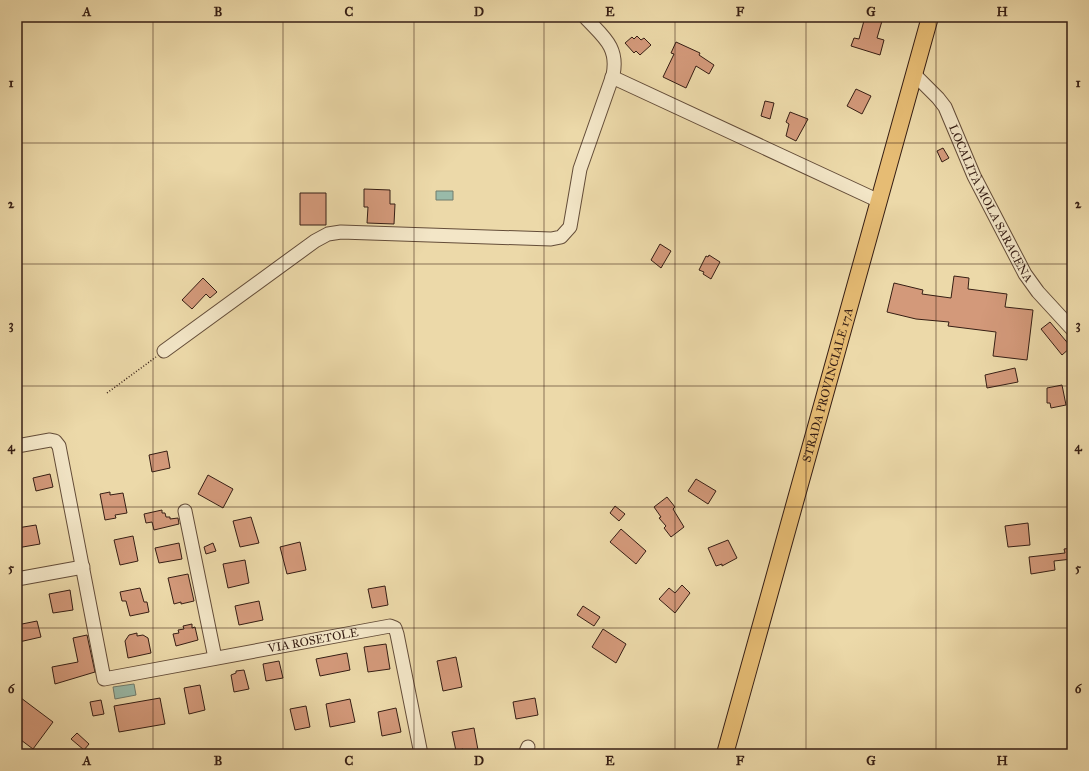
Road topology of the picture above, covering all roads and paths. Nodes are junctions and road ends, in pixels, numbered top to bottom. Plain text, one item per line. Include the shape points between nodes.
1 (585, 17) edge
2 (930, 17) edge
3 (914, 74) junction
4 (612, 77) junction
5 (879, 201) junction
6 (1072, 329) edge
7 (164, 351) joint
8 (107, 393) dead end
9 (17, 446) edge
10 (185, 511) dead end
11 (83, 567) junction
12 (17, 579) edge
13 (215, 658) junction
14 (421, 754) edge
15 (726, 754) edge

1 - 4 street via 611,46 615,62
2 - 3 main road, STRADA PROVINCIALE 17A
3 - 5 main road, STRADA PROVINCIALE 17A
3 - 6 street, LOCALITÀ MOLA SARACENA via 944,107 974,176 1025,274
4 - 5 street
4 - 7 street via 582,164 570,227 561,237 551,239 341,232 328,234
5 - 15 main road, STRADA PROVINCIALE 17A
7 - 8 path
9 - 11 street via 50,440 58,444 64,463
10 - 13 street
11 - 12 street
11 - 13 street, VIA ROSETOLE via 104,679
13 - 14 street, VIA ROSETOLE via 384,626 393,627 398,634

